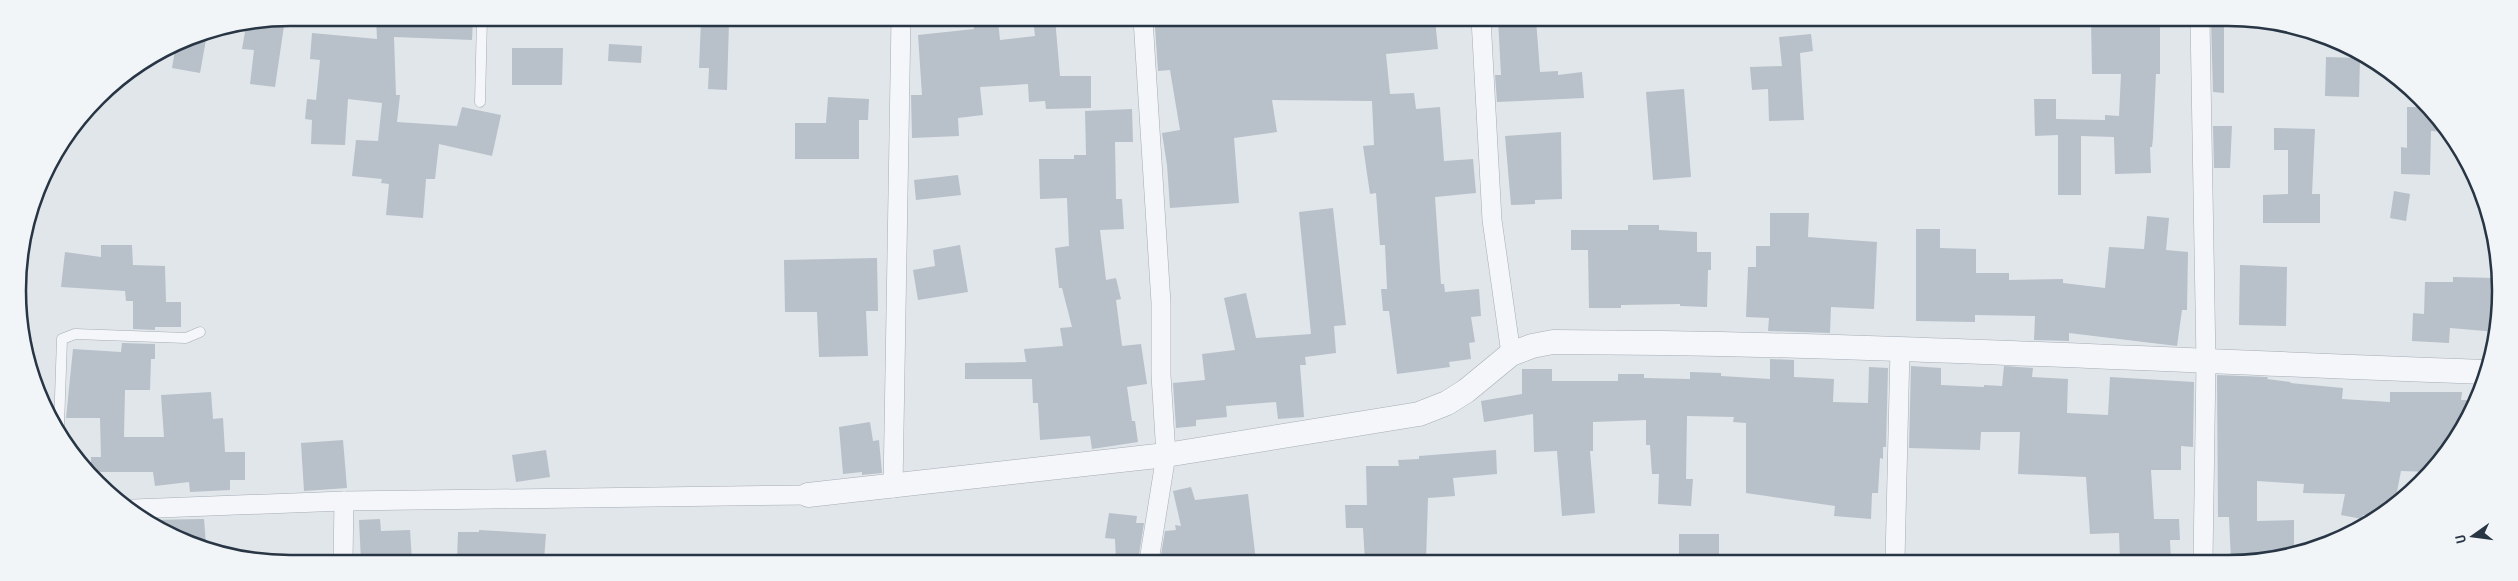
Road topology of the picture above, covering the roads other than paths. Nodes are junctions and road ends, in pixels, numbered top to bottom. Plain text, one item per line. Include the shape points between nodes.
1 (482, 26) edge
2 (901, 26) edge
3 (1144, 26) edge
4 (1481, 26) edge
5 (2200, 26) edge
6 (480, 102) dead end
7 (200, 332) dead end
8 (1900, 349) junction
9 (1511, 354) junction
10 (2206, 362) junction
11 (2479, 372) edge
12 (59, 418) edge
13 (1166, 455) junction
14 (893, 488) junction
15 (808, 495) joint
16 (344, 501) junction
17 (142, 509) edge
18 (344, 555) edge
19 (1150, 555) edge
20 (1895, 555) edge
21 (2203, 555) edge

1 - 6 lane
2 - 14 street
3 - 13 street via 1161,304
4 - 9 street via 1492,220
5 - 10 street
7 - 12 lane via 186,338 76,334 62,339
8 - 9 street via 1684,342 1554,342
8 - 10 street
8 - 20 street
9 - 13 street via 1454,399 1419,414
10 - 11 street
10 - 21 street
13 - 14 street
13 - 19 street
14 - 15 street
15 - 16 street
16 - 17 street
16 - 18 street

